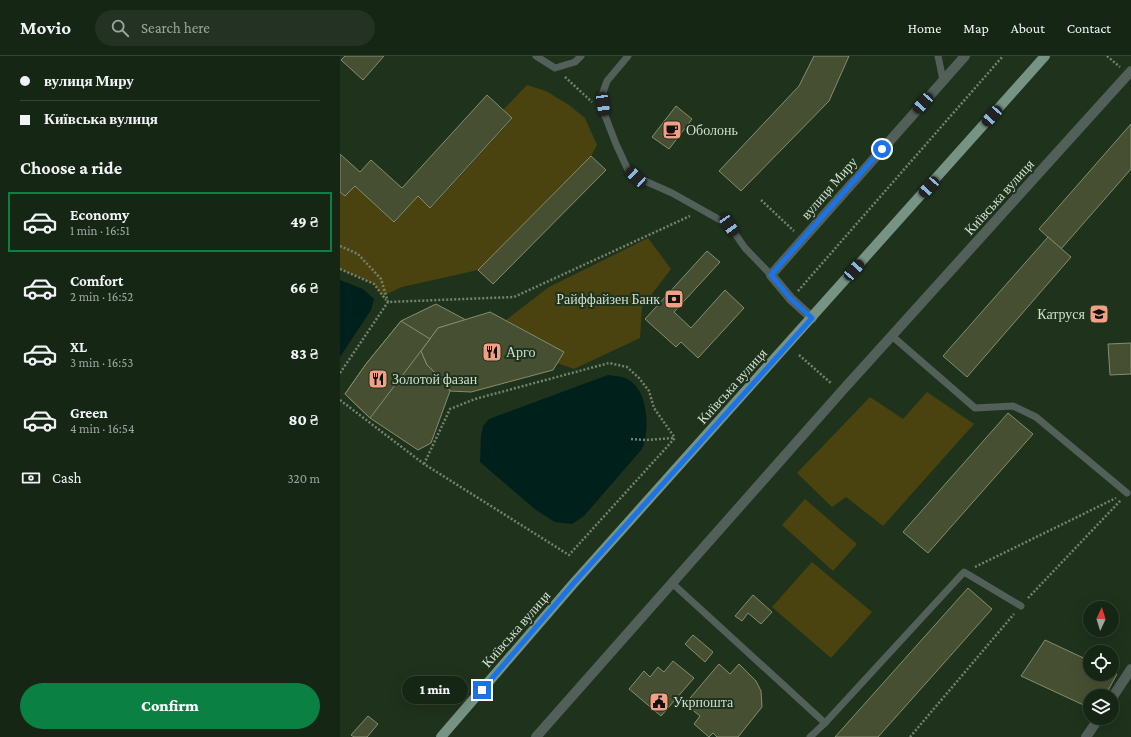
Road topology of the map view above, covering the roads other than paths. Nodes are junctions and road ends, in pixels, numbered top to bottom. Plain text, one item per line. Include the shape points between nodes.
1 (536, 56) edge
2 (581, 56) edge
3 (628, 56) edge
4 (938, 56) edge
5 (964, 56) edge
6 (1046, 56) edge
7 (1130, 72) edge
8 (943, 80) junction
9 (771, 275) junction
10 (812, 318) junction
11 (892, 336) junction
12 (1127, 493) road end
13 (672, 583) junction
14 (1021, 606) dead end
15 (1131, 669) edge
16 (1118, 689) edge
17 (825, 722) junction
18 (1094, 725) edge
19 (441, 737) edge
20 (536, 737) edge
21 (810, 737) edge
22 (1086, 737) edge

1 - 2 lane via 555,68 575,62
3 - 9 lane via 607,81 602,95 604,113 628,170 636,177 672,193 729,225 745,248
4 - 8 lane
5 - 8 street, вулиця Миру
6 - 10 main road, Київська вулиця
7 - 11 street, Київська вулиця
8 - 9 street, вулиця Миру
9 - 10 street via 791,299
10 - 19 main road, Київська вулиця via 573,584
11 - 12 lane via 975,408 1013,406 1036,417
11 - 13 street, Київська вулиця
13 - 17 lane
13 - 20 street, Київська вулиця
14 - 17 lane via 964,572
15 - 16 street
17 - 21 lane
18 - 22 street

